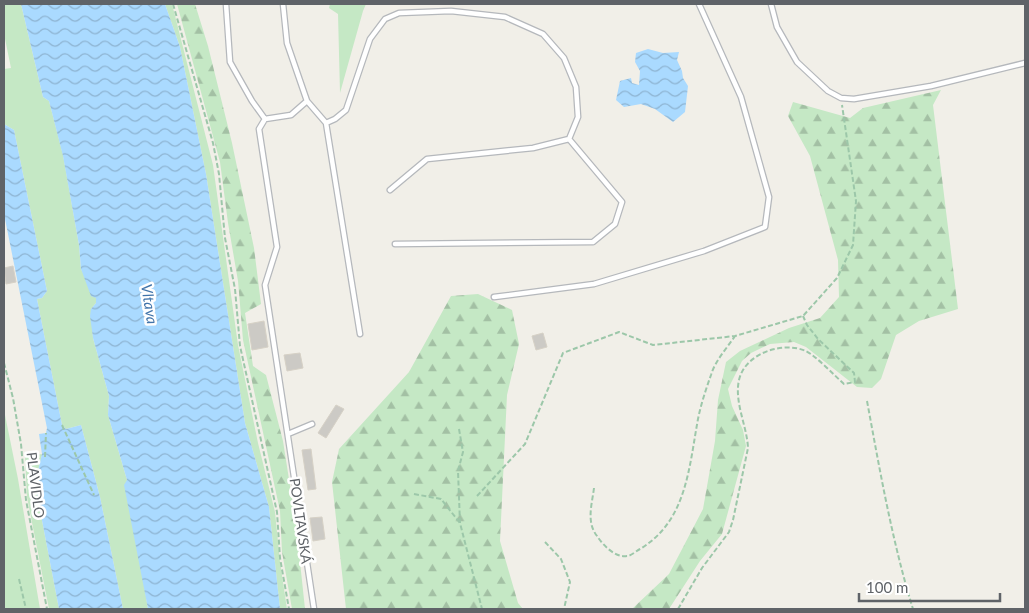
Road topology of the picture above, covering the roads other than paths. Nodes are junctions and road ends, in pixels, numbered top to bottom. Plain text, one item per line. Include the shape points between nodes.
1 (226, 4) edge
2 (283, 4) edge
3 (700, 4) edge
4 (770, 4) edge
5 (1025, 63) edge
6 (308, 101) junction
7 (265, 119) junction
8 (326, 123) junction
9 (569, 139) junction
10 (390, 190) dead end
11 (395, 244) dead end
12 (494, 297) dead end
13 (360, 334) dead end
14 (312, 424) dead end
15 (288, 434) junction
16 (314, 609) edge

1 - 7 lane via 230,62
2 - 6 lane via 286,43
3 - 12 lane via 741,97 770,197 765,227 704,251 594,284
4 - 5 lane via 777,28 797,62 828,91 841,98 910,90
6 - 7 lane via 290,116
6 - 8 lane
7 - 15 lane, POVLTAVSKÁ via 258,129 277,247 266,286
8 - 9 lane via 346,110 370,39 385,19 399,13 451,11 505,17 543,34 564,58 576,87 578,118
8 - 13 lane
9 - 10 lane via 533,148 426,159
9 - 11 lane via 622,202 615,224 593,242
14 - 15 lane
15 - 16 lane, POVLTAVSKÁ

